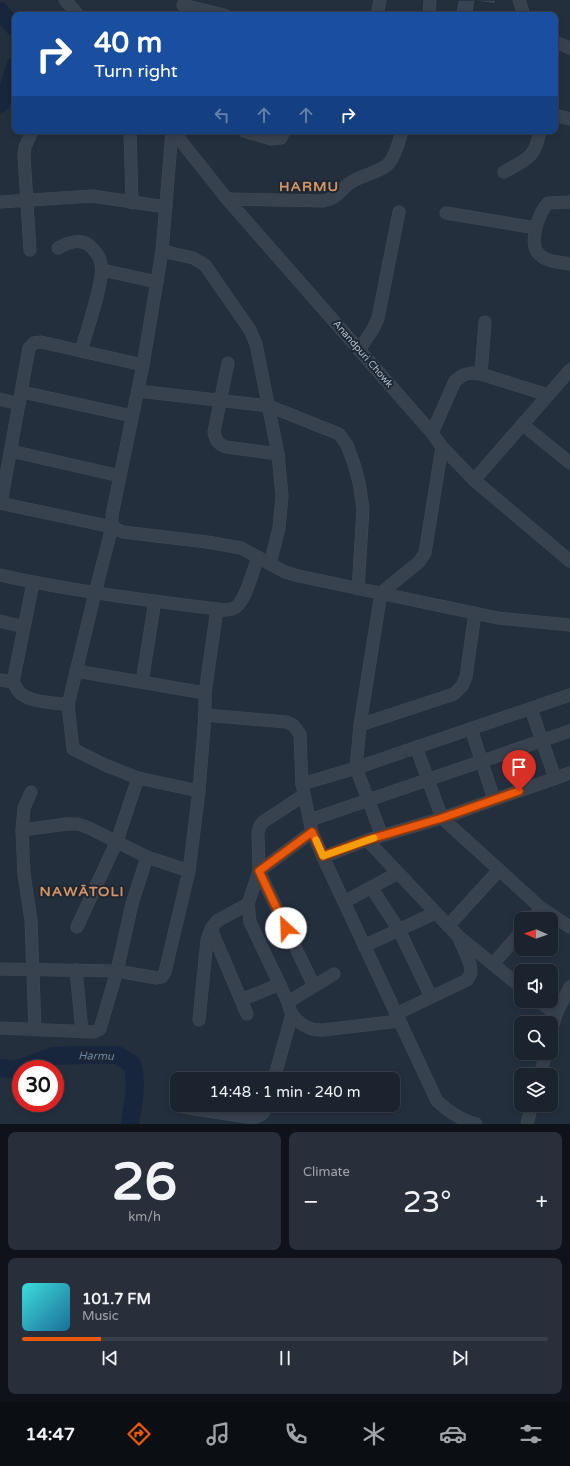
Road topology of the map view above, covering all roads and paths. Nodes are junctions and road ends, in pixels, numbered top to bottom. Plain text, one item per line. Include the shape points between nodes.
1 (65, 0) edge
2 (380, 0) edge
3 (430, 0) edge
4 (518, 0) edge
5 (183, 7) edge
6 (75, 12) edge
7 (209, 12) edge
8 (378, 12) edge
9 (429, 12) edge
10 (523, 12) edge
11 (558, 43) edge
12 (570, 48) edge
13 (558, 116) edge
14 (570, 119) edge
15 (31, 134) edge
16 (130, 134) edge
17 (172, 134) edge
18 (174, 134) edge
19 (254, 134) edge
20 (283, 134) edge
21 (401, 134) edge
22 (539, 134) edge
23 (504, 172) dead end
24 (227, 199) junction
25 (27, 200) junction
26 (0, 202) edge
27 (570, 202) edge
28 (132, 203) junction
29 (166, 207) junction
30 (399, 212) dead end
31 (446, 213) dead end
32 (536, 228) junction
33 (58, 248) dead end
34 (30, 250) dead end
35 (162, 251) junction
36 (570, 264) edge
37 (102, 270) junction
38 (157, 282) junction
39 (485, 322) dead end
40 (359, 350) junction
41 (81, 351) junction
42 (228, 363) dead end
43 (143, 365) junction
44 (570, 370) edge
45 (481, 374) junction
46 (138, 391) junction
47 (22, 392) junction
48 (548, 395) junction
49 (0, 399) edge
50 (221, 400) junction
51 (19, 404) junction
52 (269, 406) junction
53 (132, 416) junction
54 (522, 424) junction
55 (432, 433) junction
56 (442, 448) junction
57 (11, 451) junction
58 (278, 454) junction
59 (570, 463) edge
60 (120, 476) junction
61 (474, 480) junction
62 (0, 503) edge
63 (112, 527) junction
64 (258, 558) junction
65 (570, 561) edge
66 (270, 564) junction
67 (0, 575) edge
68 (33, 583) junction
69 (358, 589) junction
70 (95, 593) junction
71 (381, 593) junction
72 (155, 601) junction
73 (217, 609) junction
74 (475, 613) junction
75 (0, 622) edge
76 (570, 625) edge
77 (24, 627) junction
78 (76, 671) junction
79 (0, 680) edge
80 (12, 682) junction
81 (142, 682) junction
82 (205, 693) junction
83 (570, 695) edge
84 (68, 704) junction
85 (531, 709) junction
86 (206, 715) junction
87 (360, 725) junction
88 (471, 729) junction
89 (570, 731) edge
90 (542, 740) junction
91 (416, 747) junction
92 (482, 761) junction
93 (356, 768) junction
94 (570, 773) edge
95 (138, 778) junction
96 (555, 778) junction
97 (428, 780) junction
98 (303, 789) junction
99 (199, 791) junction
100 (30, 792) dead end
101 (494, 799) junction
102 (368, 800) junction
103 (442, 818) junction
104 (311, 826) junction
105 (22, 830) junction
106 (382, 836) junction
107 (367, 840) junction
108 (117, 841) junction
109 (323, 856) junction
110 (147, 857) junction
111 (499, 870) junction
112 (189, 871) junction
113 (259, 871) junction
114 (398, 873) junction
115 (371, 888) junction
116 (344, 902) junction
117 (248, 904) junction
118 (541, 908) junction
119 (538, 912) edge
120 (435, 913) junction
121 (448, 926) junction
122 (77, 927) dead end
123 (570, 927) edge
124 (211, 929) junction
125 (399, 930) junction
126 (458, 936) junction
127 (514, 940) edge
128 (364, 946) junction
129 (493, 964) junction
130 (0, 969) edge
131 (33, 970) junction
132 (76, 970) junction
133 (118, 971) junction
134 (334, 974) dead end
135 (514, 981) edge
136 (280, 984) junction
137 (314, 986) junction
138 (570, 987) edge
139 (431, 997) junction
140 (241, 1000) junction
141 (288, 1002) junction
142 (548, 1008) edge
143 (247, 1014) dead end
144 (292, 1014) junction
145 (556, 1014) joint
146 (397, 1018) junction
147 (199, 1020) dead end
148 (0, 1028) edge
149 (35, 1030) junction
150 (82, 1032) junction
151 (276, 1072) edge
152 (215, 1112) edge
153 (264, 1112) edge
154 (530, 1112) edge
155 (476, 1124) edge
156 (527, 1124) edge

1 - 6 street
2 - 8 street
3 - 9 street
4 - 10 street
5 - 7 street
11 - 12 street
13 - 14 street
15 - 25 street via 25,147
16 - 28 street
17 - 29 street
18 - 24 street, Anandpuri Chowk
19 - 20 street via 271,139 281,138
21 - 24 street via 394,155 385,168 351,182 330,200
22 - 23 street via 534,151 528,158
24 - 40 street, Anandpuri Chowk
25 - 26 street
25 - 28 street via 92,196
25 - 34 street
27 - 32 street via 548,203
28 - 29 street
29 - 35 street
30 - 40 street via 378,318
31 - 32 street
32 - 36 street via 534,247 538,254 546,259
33 - 37 street via 77,241 87,244 96,251
35 - 38 street
35 - 52 street via 193,258 205,265 213,276 250,330 256,344
37 - 38 street
37 - 41 street
38 - 43 street
39 - 45 street
40 - 55 street, Anandpuri Chowk
41 - 43 street
41 - 47 street via 34,343 29,348
42 - 50 street
43 - 46 street
44 - 48 street
45 - 48 street
45 - 55 street via 463,375 455,381
46 - 50 street
46 - 53 street
47 - 51 street
47 - 53 street
48 - 54 street
49 - 51 street
50 - 52 street
50 - 58 street via 214,432 220,445
51 - 57 street
52 - 58 street
52 - 69 street via 339,434 347,445 359,482 362,509
53 - 60 street
54 - 59 street
54 - 61 street
55 - 56 street, Anandpuri Chowk
56 - 61 street, Anandpuri Chowk
56 - 71 street via 425,553 419,562
57 - 60 street
57 - 62 street
58 - 66 street via 281,511
60 - 63 street
61 - 65 street, Anandpuri Chowk
62 - 63 street
63 - 64 street via 123,532 241,548
63 - 70 street
64 - 66 street
64 - 73 street via 242,602 235,608
66 - 69 street via 299,576
67 - 68 street
68 - 70 street
68 - 77 street
69 - 71 street
70 - 72 street
70 - 78 street
71 - 74 street
71 - 87 street
72 - 73 street
72 - 81 street
73 - 82 street
74 - 76 street via 498,618
74 - 87 street via 466,677 454,694
75 - 77 street
77 - 80 street
78 - 81 street
78 - 84 street
79 - 80 street
80 - 84 street via 18,692 26,697
81 - 82 street
82 - 86 street
83 - 85 street
84 - 95 street via 73,749
85 - 88 street
85 - 90 street
86 - 98 street via 287,722 294,725 300,734
86 - 99 street
87 - 93 street
88 - 91 street
88 - 92 street
89 - 90 street
90 - 92 street
90 - 96 street
91 - 93 street
91 - 97 street
92 - 97 street
92 - 101 street
93 - 98 street
93 - 102 street
94 - 96 street
95 - 99 street
95 - 108 street
96 - 101 street
97 - 102 street
97 - 103 street
98 - 104 street
98 - 113 street via 260,826
99 - 112 street
100 - 105 street via 24,808
101 - 103 street
102 - 104 street
102 - 106 street
103 - 106 street
103 - 111 street
104 - 109 street
104 - 113 street
105 - 108 street via 78,824
105 - 131 street
106 - 107 street
107 - 109 street
107 - 114 street
108 - 110 street
108 - 122 street
109 - 116 street
110 - 112 street
110 - 133 street via 132,904
111 - 118 street
111 - 121 street
112 - 133 street via 162,977
113 - 117 street
113 - 137 street
114 - 115 street
114 - 120 street
115 - 116 street
115 - 125 street
116 - 128 street
117 - 124 street via 216,921
117 - 136 street via 250,922
118 - 119 street
118 - 123 street
120 - 121 street
120 - 125 street
121 - 126 street
124 - 140 street
124 - 147 street via 207,940
125 - 128 street
125 - 139 street
126 - 129 street
126 - 139 street via 470,964 471,973 467,980
127 - 129 street
128 - 146 street
129 - 135 street
130 - 131 street
131 - 132 street
131 - 149 street
132 - 133 street
132 - 150 street
133 - 150 street via 100,1029
134 - 137 street
136 - 140 street
136 - 141 street
137 - 141 street
138 - 145 street
139 - 146 street
140 - 143 street
141 - 144 street
142 - 145 street
144 - 146 street via 306,1027 314,1030
144 - 151 street
146 - 155 street via 437,1101 449,1112
148 - 149 street
149 - 150 street
152 - 153 street via 253,1118
154 - 156 street

